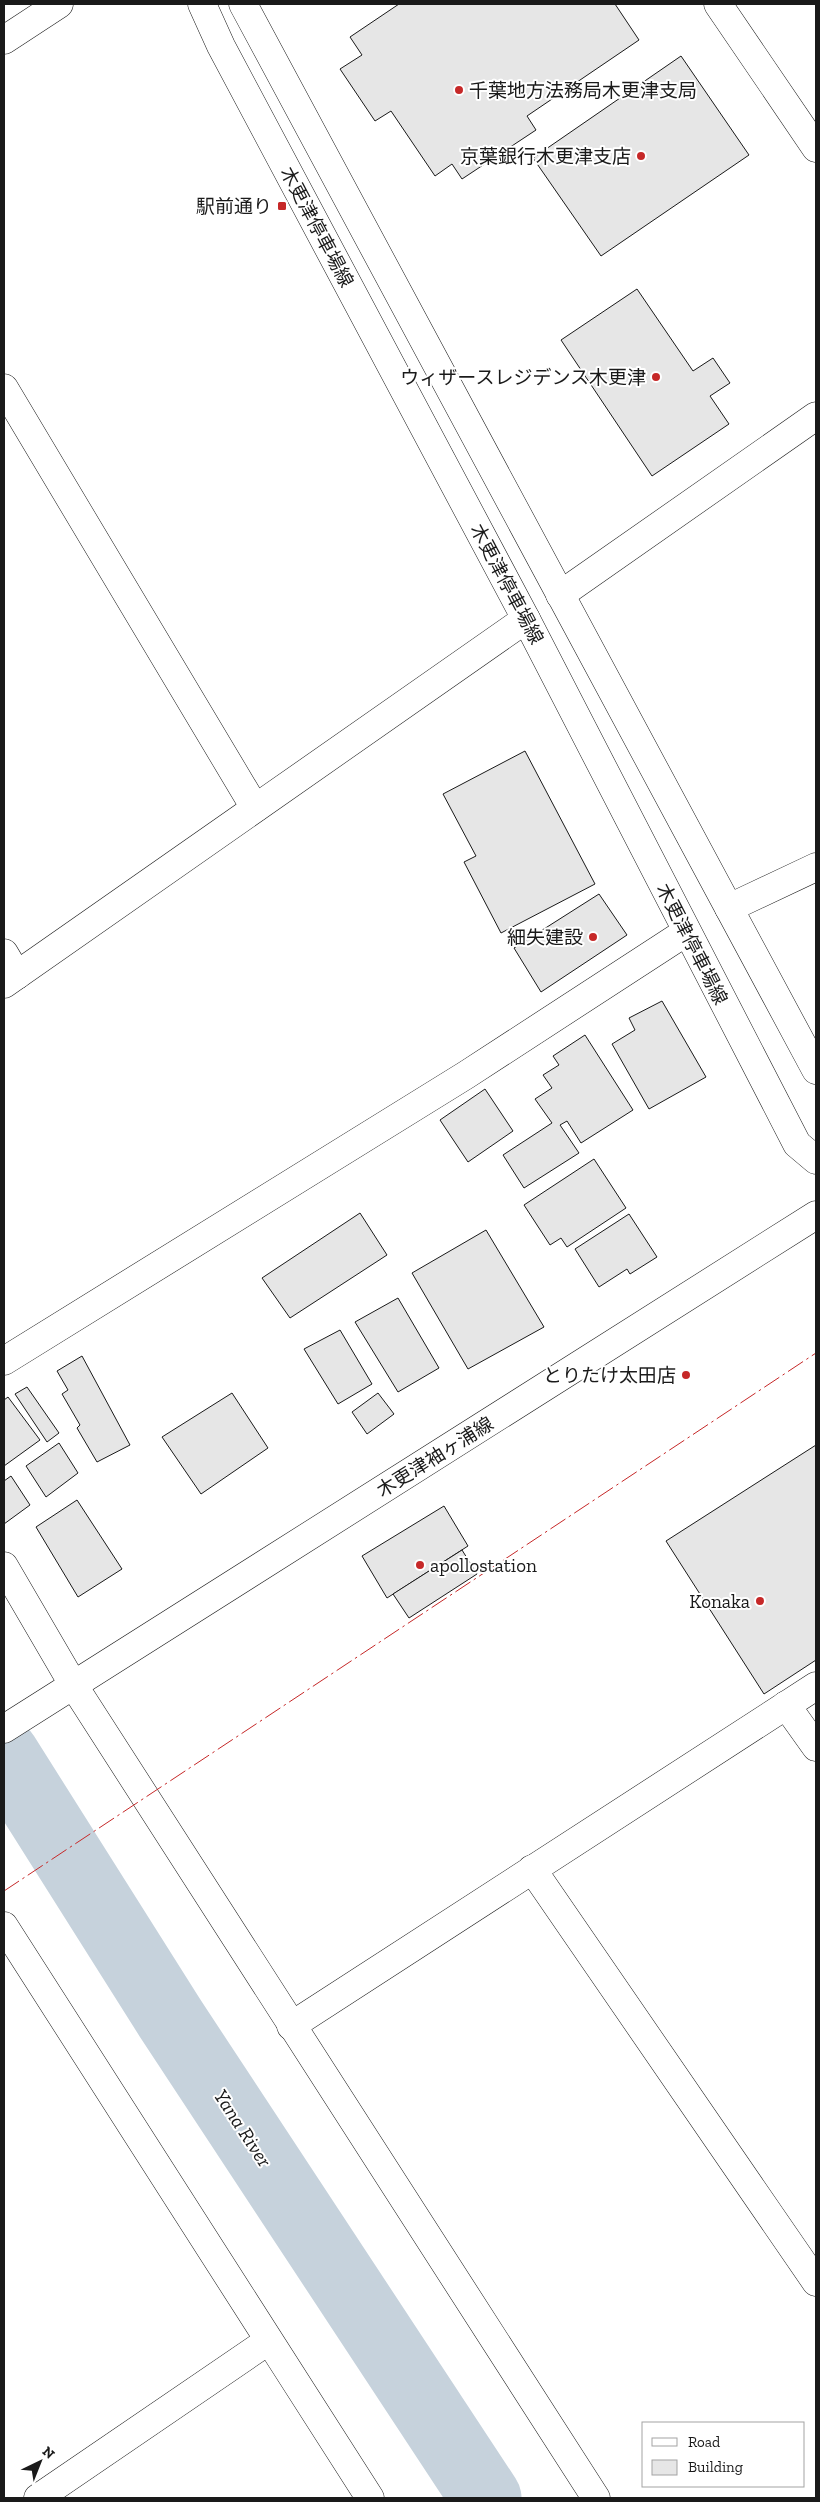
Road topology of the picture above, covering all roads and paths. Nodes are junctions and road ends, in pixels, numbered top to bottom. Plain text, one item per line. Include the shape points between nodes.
1 (59, 4) edge
2 (202, 4) edge
3 (243, 4) edge
4 (718, 4) edge
5 (4, 40) edge
6 (816, 148) edge
7 (4, 388) edge
8 (816, 416) edge
9 (560, 595) junction
10 (526, 619) junction
11 (255, 808) junction
12 (816, 867) edge
13 (730, 908) junction
14 (686, 932) junction
15 (8, 971) edge
16 (816, 1070) edge
17 (816, 1160) edge
18 (816, 1215) edge
19 (4, 1361) edge
20 (4, 1566) edge
21 (816, 1686) edge
22 (64, 1692) junction
23 (786, 1705) junction
24 (4, 1729) edge
25 (816, 1747) edge
26 (532, 1869) junction
27 (4, 1926) edge
28 (291, 2026) junction
29 (816, 2282) edge
30 (268, 2340) junction
31 (38, 2498) edge
32 (370, 2498) edge
33 (596, 2498) edge

1 - 5 street
2 - 10 street, 木更津停車場線 via 225,55
3 - 9 street, 木更津停車場線
4 - 6 street
7 - 11 street
8 - 9 street
9 - 13 street, 木更津停車場線
10 - 11 street
10 - 14 street, 木更津停車場線
11 - 15 street
12 - 13 street
13 - 16 street, 木更津停車場線
14 - 17 street, 木更津停車場線 via 797,1144
14 - 19 street via 466,1074
18 - 22 street, 木更津袖ヶ浦線
20 - 22 street
21 - 23 street
22 - 24 street, 木更津袖ヶ浦線
22 - 28 street
23 - 25 street
23 - 26 street
26 - 28 street
26 - 29 street
27 - 30 street
28 - 33 street
30 - 31 street
30 - 32 street

